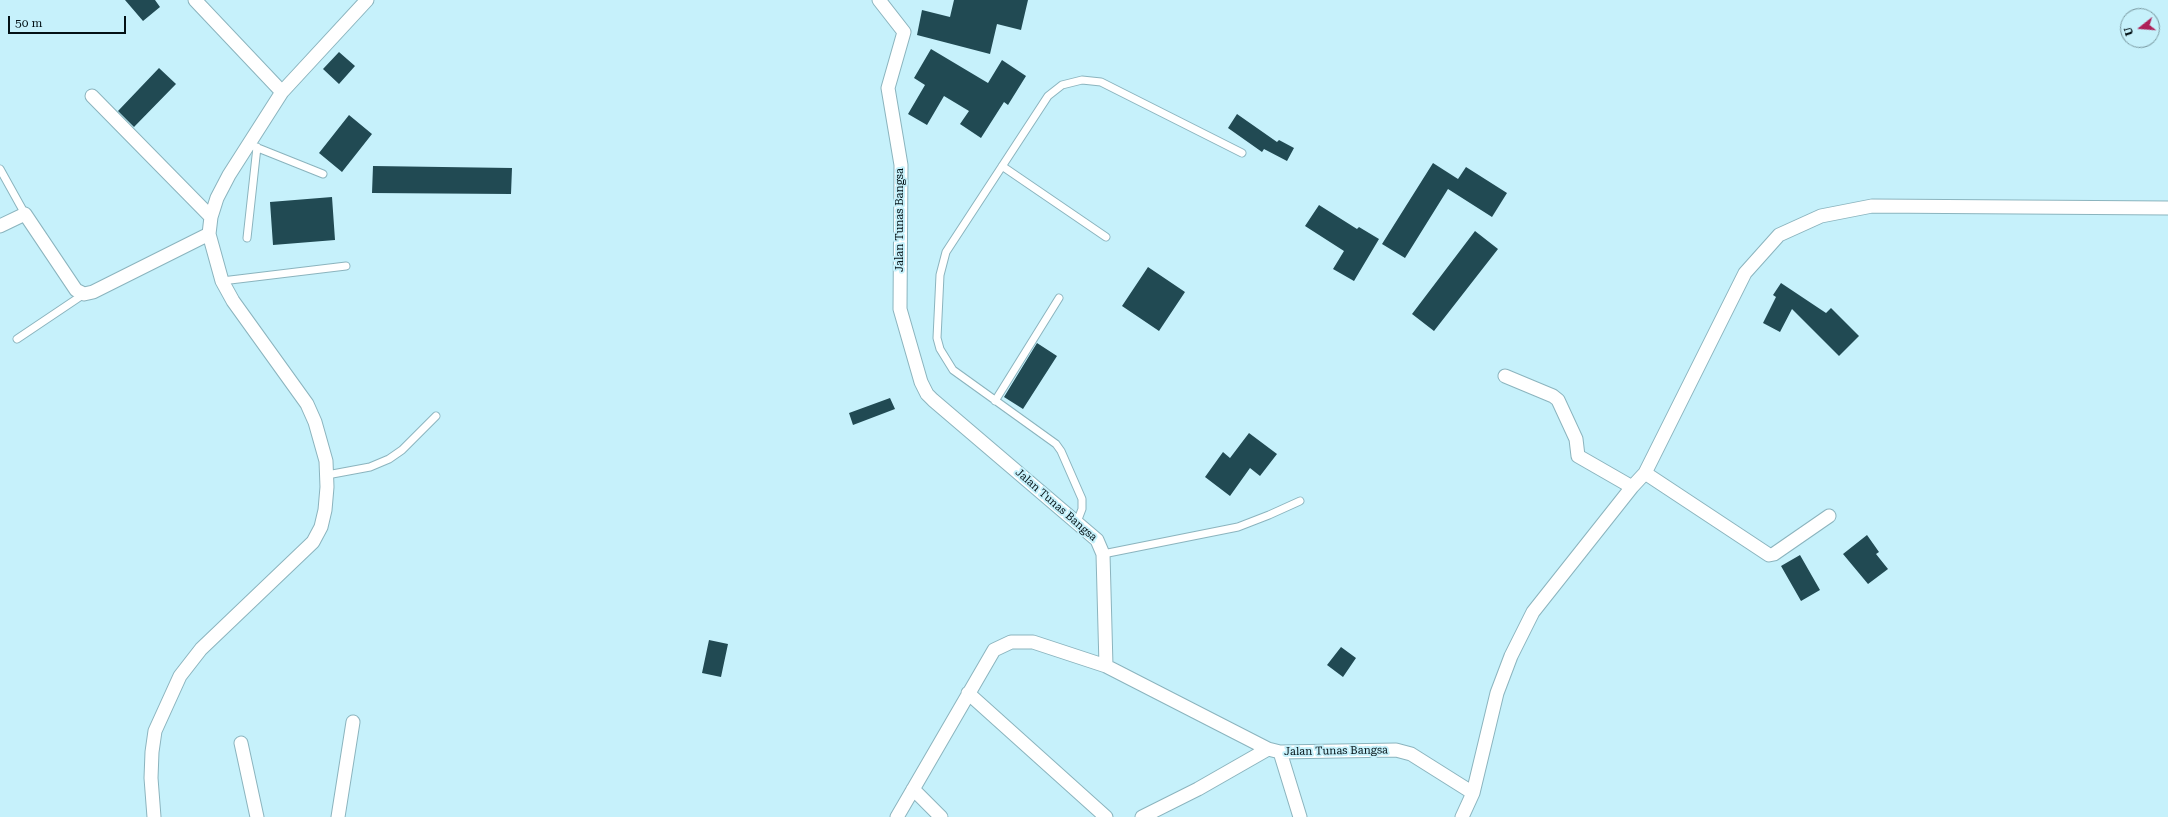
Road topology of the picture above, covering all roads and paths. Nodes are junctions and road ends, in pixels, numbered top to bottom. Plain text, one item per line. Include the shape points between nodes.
1 (195, 0) edge
2 (367, 0) edge
3 (879, 0) edge
4 (282, 92) junction
5 (92, 96) dead end
6 (253, 146) junction
7 (1242, 153) dead end
8 (1002, 166) junction
9 (0, 169) edge
10 (323, 174) dead end
11 (2168, 208) edge
12 (25, 214) junction
13 (211, 217) junction
14 (0, 226) edge
15 (209, 234) junction
16 (1106, 237) dead end
17 (247, 238) dead end
18 (346, 266) dead end
19 (222, 281) junction
20 (84, 294) junction
21 (1059, 298) dead end
22 (17, 339) dead end
23 (1505, 376) dead end
24 (995, 401) junction
25 (436, 416) dead end
26 (1645, 473) junction
27 (327, 475) junction
28 (1632, 487) junction
29 (1300, 501) dead end
30 (1830, 516) dead end
31 (1077, 522) junction
32 (1103, 554) junction
33 (1106, 666) junction
34 (968, 693) junction
35 (353, 722) dead end
36 (241, 743) dead end
37 (1274, 750) junction
38 (913, 789) junction
39 (1473, 793) junction
40 (154, 817) edge
41 (257, 817) edge
42 (338, 817) edge
43 (897, 817) edge
44 (941, 817) edge
45 (1106, 817) edge
46 (1142, 817) edge
47 (1300, 817) edge
48 (1462, 817) edge

1 - 4 street
2 - 4 street
3 - 31 street, Jalan Tunas Bangsa via 904,32 888,88 901,165 900,309 924,388 933,400
4 - 6 street
5 - 13 street
6 - 10 lane
6 - 13 street via 229,175
6 - 17 lane
7 - 8 lane via 1101,82 1082,80 1062,85 1048,96
8 - 16 lane
8 - 24 lane via 946,252 940,275 937,338 940,349 953,370
9 - 12 lane
11 - 26 street via 1872,206 1821,216 1779,235 1745,273
12 - 14 street
12 - 20 street via 76,290
13 - 15 street
15 - 19 street
15 - 20 street via 93,292
18 - 19 lane
19 - 27 street via 233,301 307,404 321,442
20 - 22 lane
21 - 24 lane
23 - 28 street via 1554,396 1576,439 1578,456
24 - 31 lane via 1056,444 1061,451 1082,499 1082,509
25 - 27 lane via 402,450 389,459 370,466
26 - 28 street
26 - 30 street via 1769,555
27 - 40 street via 325,510 321,527 313,542 201,649 180,676 171,693 155,731 152,752
28 - 39 street via 1533,612 1511,656 1497,694
29 - 32 lane via 1238,527
31 - 32 street, Jalan Tunas Bangsa via 1098,540
32 - 33 street, Jalan Tunas Bangsa
33 - 34 street via 1033,642 1011,642 994,650
33 - 37 street, Jalan Tunas Bangsa
34 - 38 street
34 - 45 street
35 - 42 street
36 - 41 street
37 - 39 street, Jalan Tunas Bangsa via 1396,750 1410,754
37 - 46 street
37 - 47 street
38 - 43 street
38 - 44 street
39 - 48 street

